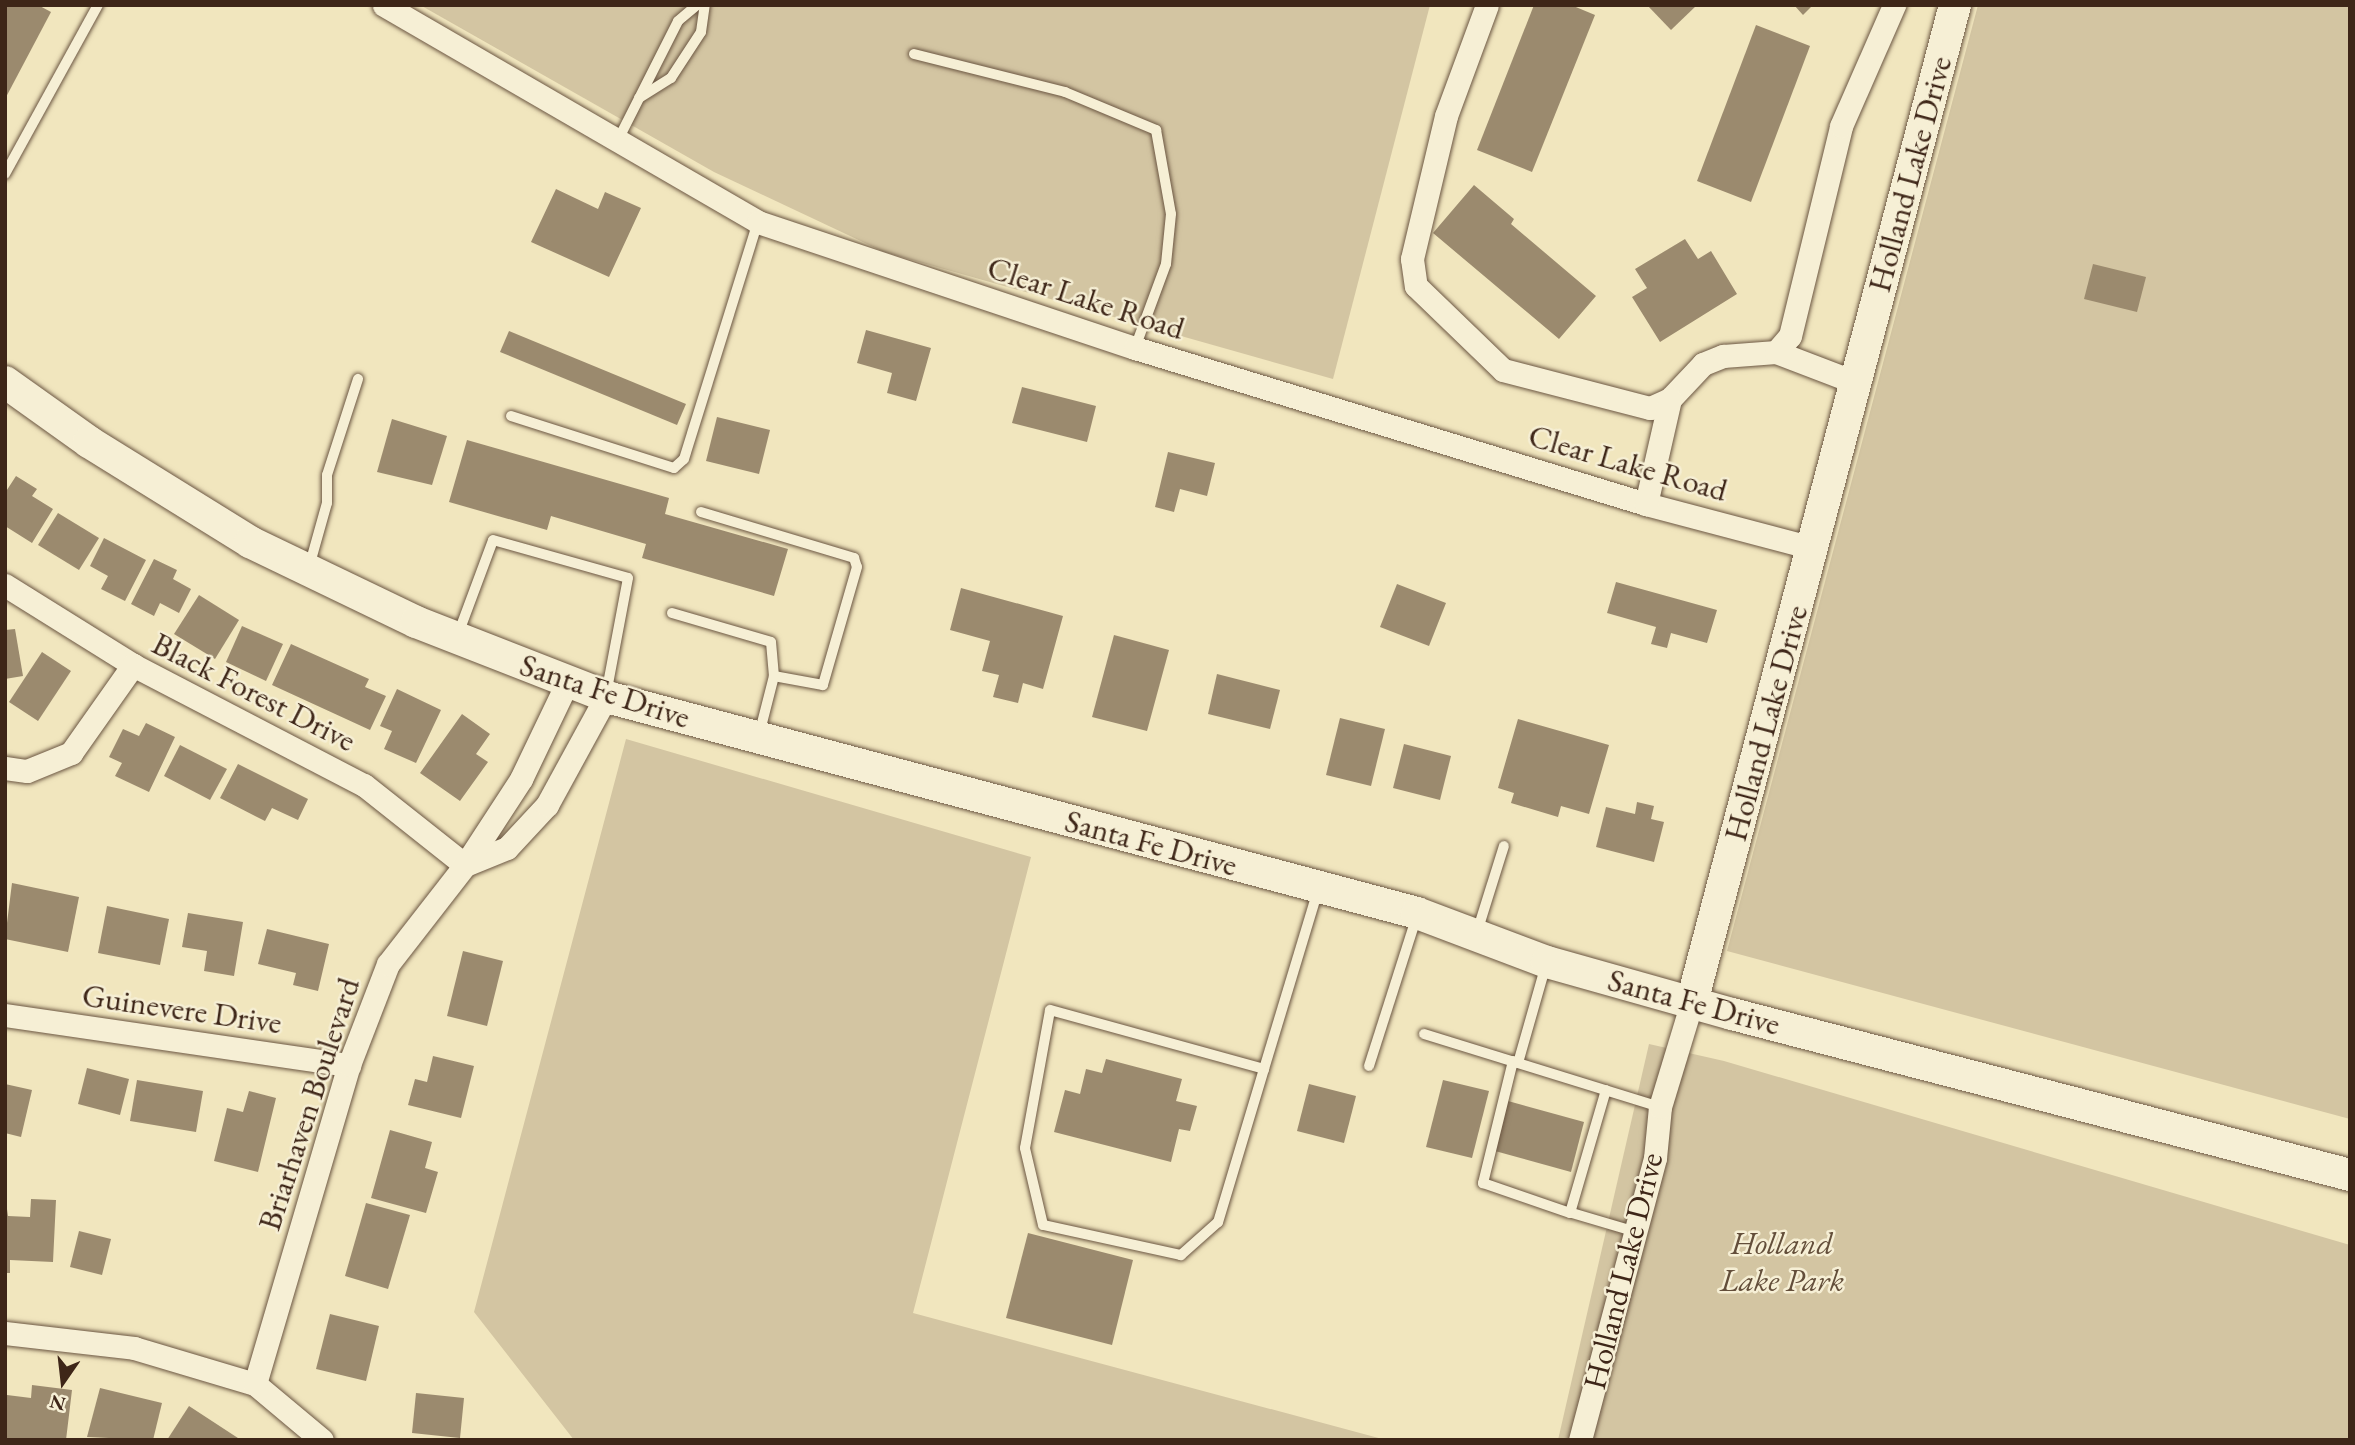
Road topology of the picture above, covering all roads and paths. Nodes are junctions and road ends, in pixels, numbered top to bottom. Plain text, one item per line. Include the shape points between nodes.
1 (98, 5) edge
2 (384, 5) edge
3 (697, 5) edge
4 (705, 5) edge
5 (1487, 5) edge
6 (1894, 5) edge
7 (1955, 5) edge
8 (914, 54) dead end
9 (639, 98) junction
10 (618, 140) junction
11 (5, 174) edge
12 (758, 222) junction
13 (1135, 348) junction
14 (1776, 352) junction
15 (358, 379) dead end
16 (5, 382) edge
17 (1854, 382) junction
18 (1670, 400) junction
19 (511, 416) dead end
20 (1646, 504) junction
21 (701, 512) dead end
22 (1812, 548) junction
23 (308, 570) junction
24 (5, 585) edge
25 (672, 613) dead end
26 (457, 639) junction
27 (133, 665) junction
28 (775, 676) junction
29 (567, 683) junction
30 (606, 697) junction
31 (759, 738) junction
32 (5, 768) edge
33 (1504, 846) dead end
34 (465, 865) junction
35 (1319, 887) junction
36 (1417, 913) junction
37 (1476, 935) junction
38 (1547, 962) junction
39 (1692, 1002) junction
40 (5, 1015) edge
41 (1424, 1034) dead end
42 (1516, 1062) junction
43 (349, 1065) junction
44 (1369, 1066) dead end
45 (1264, 1069) junction
46 (1606, 1090) junction
47 (1660, 1107) junction
48 (2350, 1175) edge
49 (1572, 1213) junction
50 (1636, 1232) junction
51 (5, 1333) edge
52 (255, 1384) junction
53 (322, 1440) edge
54 (1580, 1440) edge

1 - 11 lane
2 - 10 street, Clear Lake Road
3 - 9 lane via 678,21
4 - 9 lane via 701,32 671,78
5 - 18 street via 1446,116 1412,259 1416,286 1503,370 1650,408
6 - 14 street via 1841,126 1792,329
7 - 17 main road, Holland Lake Drive
8 - 13 lane via 1065,92 1156,130 1171,214 1167,252
9 - 10 lane
10 - 12 street, Clear Lake Road
12 - 13 street, Clear Lake Road
12 - 19 lane via 684,459 674,468
13 - 20 street, Clear Lake Road
14 - 17 street
14 - 18 street via 1723,356 1703,364
15 - 23 lane via 327,475 327,503
16 - 23 main road, Santa Fe Drive via 100,450 250,542
17 - 22 main road, Holland Lake Drive
18 - 20 street
20 - 22 street, Clear Lake Road
21 - 28 lane via 854,558 857,567 823,685
22 - 39 main road, Holland Lake Drive
23 - 26 main road, Santa Fe Drive
24 - 27 street, Black Forest Drive
25 - 28 lane via 771,642
26 - 29 main road, Santa Fe Drive
26 - 30 lane via 493,540 628,578
27 - 32 street via 71,753 27,771
27 - 34 street, Black Forest Drive via 364,785
28 - 31 lane
29 - 30 main road, Santa Fe Drive
29 - 34 street, Briarhaven Boulevard via 521,779
30 - 31 main road, Santa Fe Drive
30 - 34 street via 547,805 507,848
31 - 35 main road, Santa Fe Drive
33 - 37 lane
34 - 43 street, Briarhaven Boulevard via 388,964
35 - 36 main road, Santa Fe Drive
35 - 45 lane
36 - 37 main road, Santa Fe Drive
36 - 44 lane
37 - 38 main road, Santa Fe Drive
38 - 39 main road, Santa Fe Drive
38 - 42 lane
39 - 47 street, Holland Lake Drive
39 - 48 main road, Santa Fe Drive
40 - 43 street, Guinevere Drive
41 - 42 lane
42 - 46 lane
42 - 49 lane via 1483,1183
43 - 52 street, Briarhaven Boulevard
45 - 45 lane via 1050,1010 1025,1148 1043,1225 1181,1255 1218,1222
46 - 47 lane
46 - 49 lane
47 - 50 street, Holland Lake Drive via 1655,1158
49 - 50 lane
50 - 54 street, Holland Lake Drive
51 - 52 street via 134,1348
52 - 53 street

